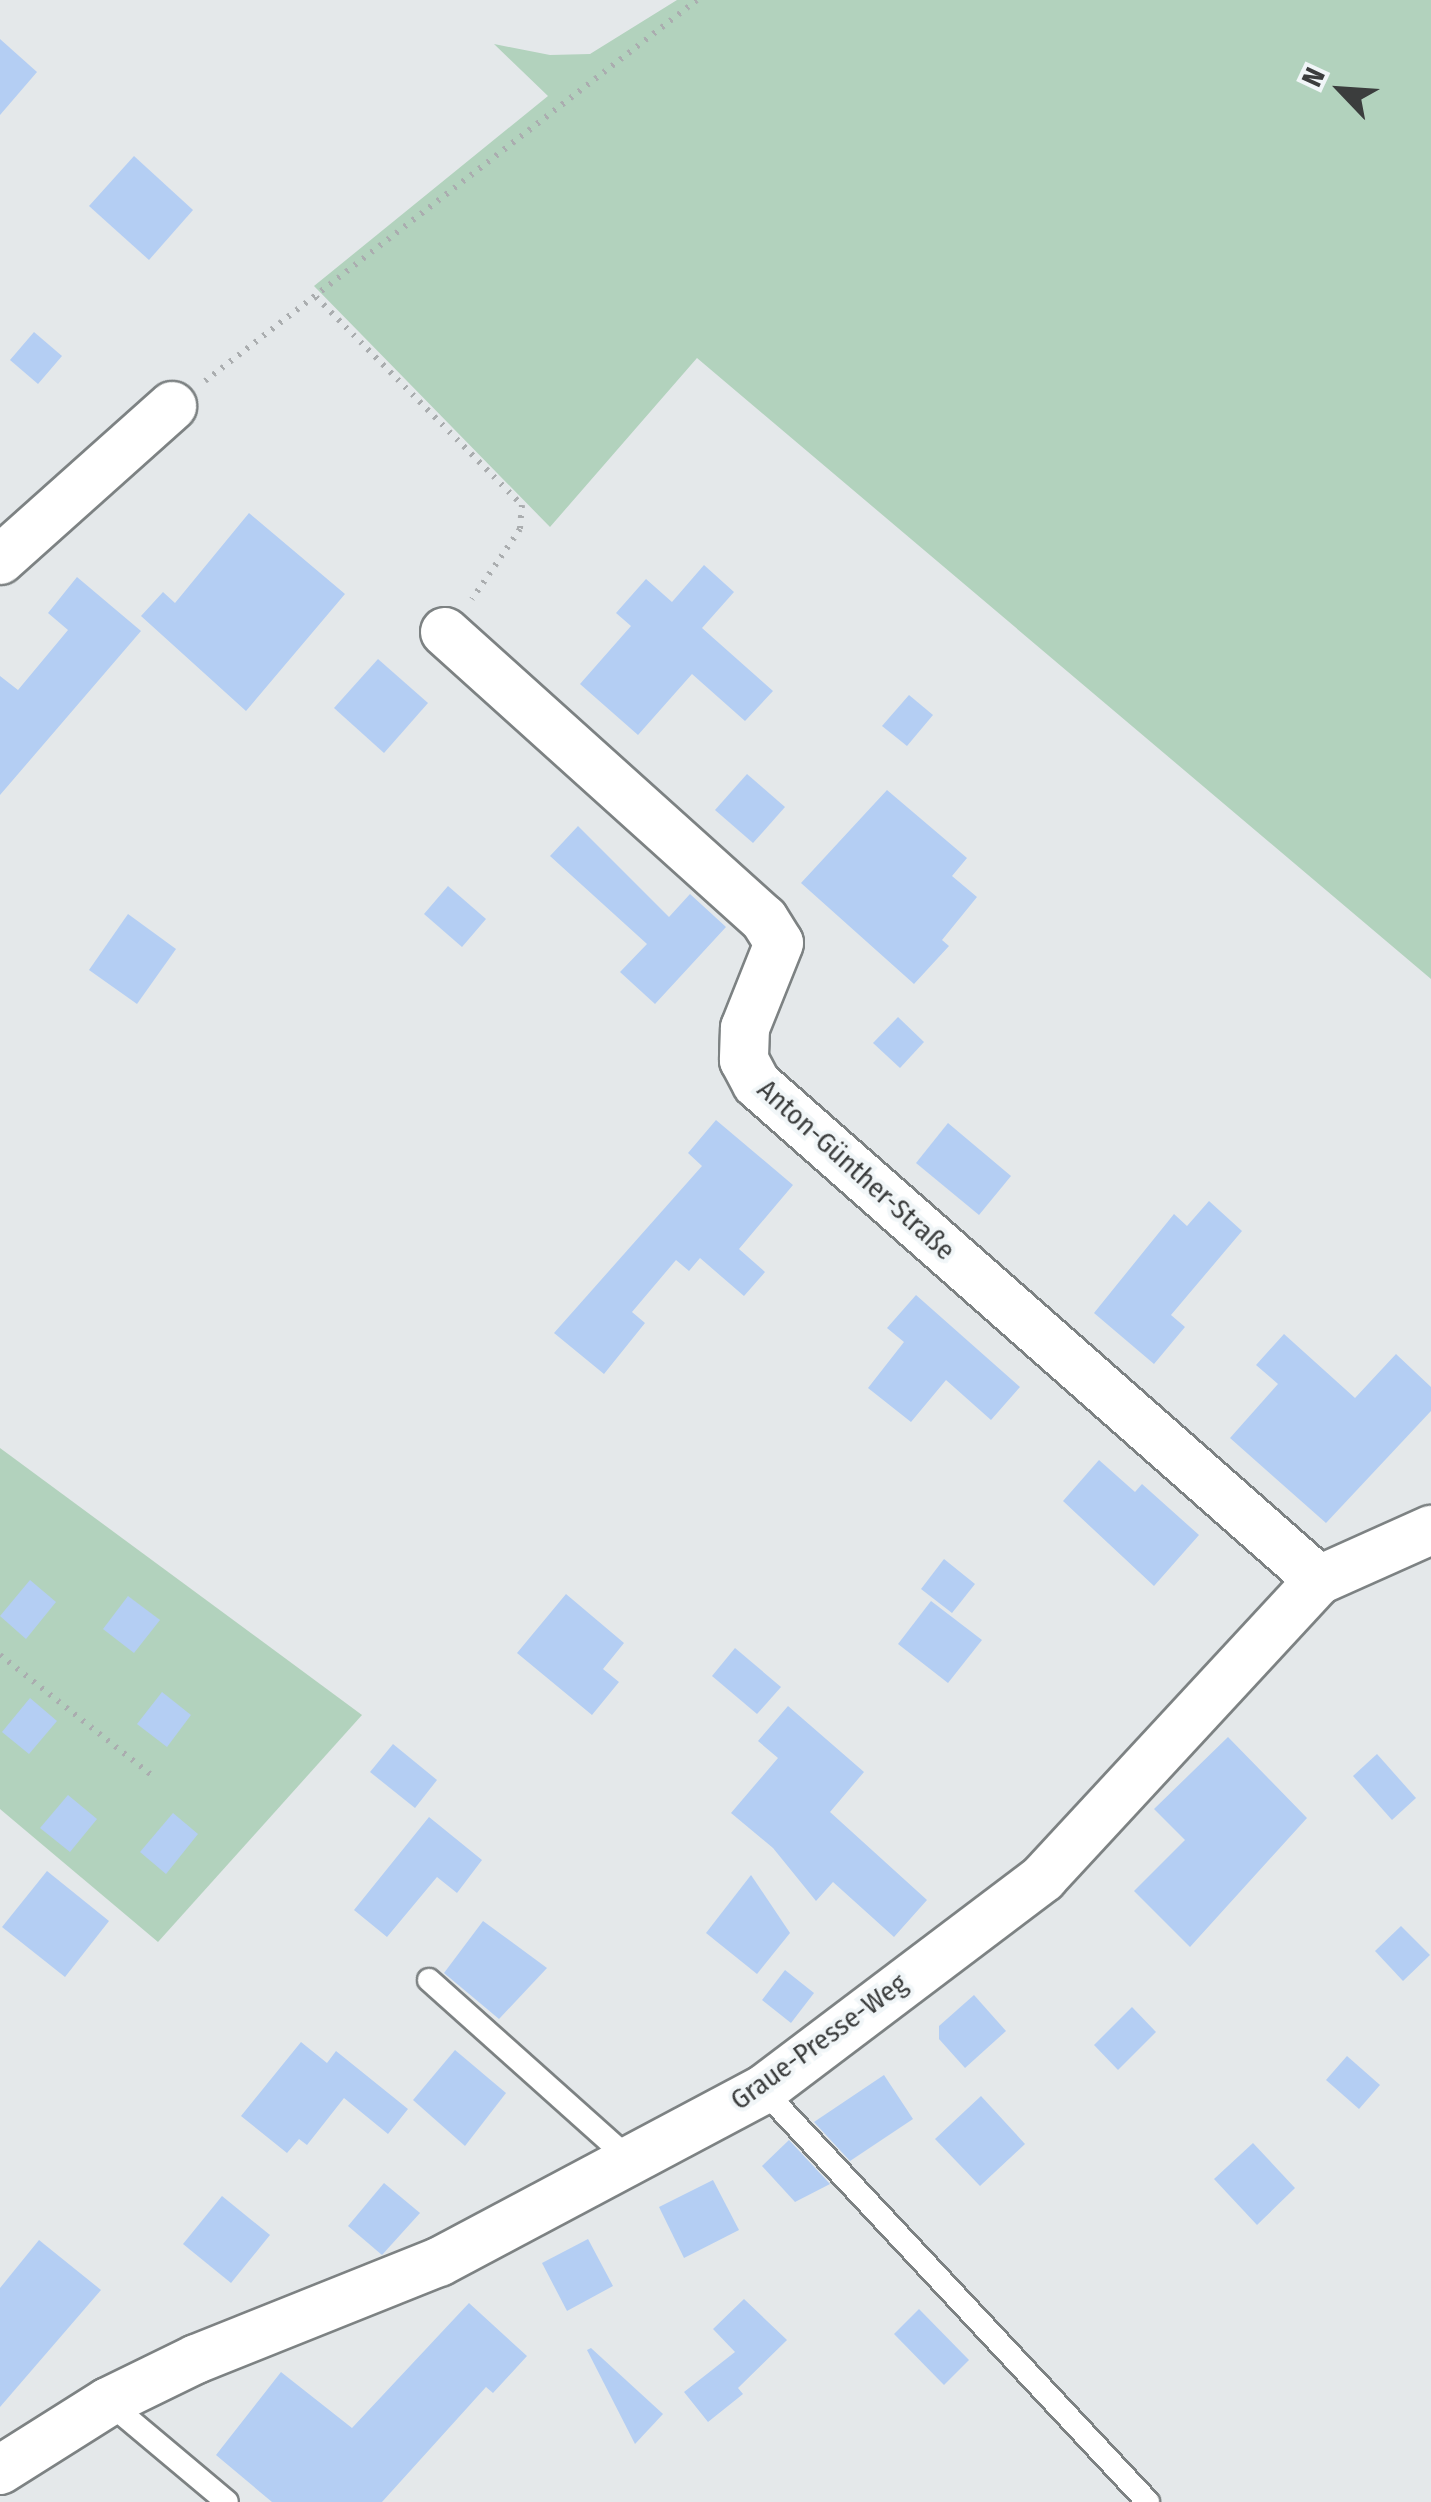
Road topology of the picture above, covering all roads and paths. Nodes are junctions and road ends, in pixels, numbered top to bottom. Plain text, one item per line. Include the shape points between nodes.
1 (697, 0) edge
2 (316, 298) junction
3 (172, 406) joint
4 (0, 560) edge
5 (455, 641) joint
6 (1431, 1530) edge
7 (1319, 1580) junction
8 (0, 1655) edge
9 (154, 1777) dead end
10 (429, 1980) dead end
11 (763, 2090) junction
12 (630, 2160) junction
13 (108, 2402) junction
14 (0, 2470) edge
15 (228, 2502) edge
16 (1148, 2502) edge

1 - 2 path
2 - 3 path
2 - 5 path via 522,506 520,529 473,594
3 - 4 street
5 - 7 street, Anton-Günther-Straße via 764,919 779,943 745,1028 744,1060 757,1084
6 - 7 street, Graue-Presse-Weg
7 - 11 street, Graue-Presse-Weg via 1044,1878
8 - 9 path
10 - 12 lane
11 - 12 street, Graue-Presse-Weg
11 - 16 lane
12 - 13 street, Graue-Presse-Weg via 439,2262 196,2359
13 - 14 street, Graue-Presse-Weg
13 - 15 lane

